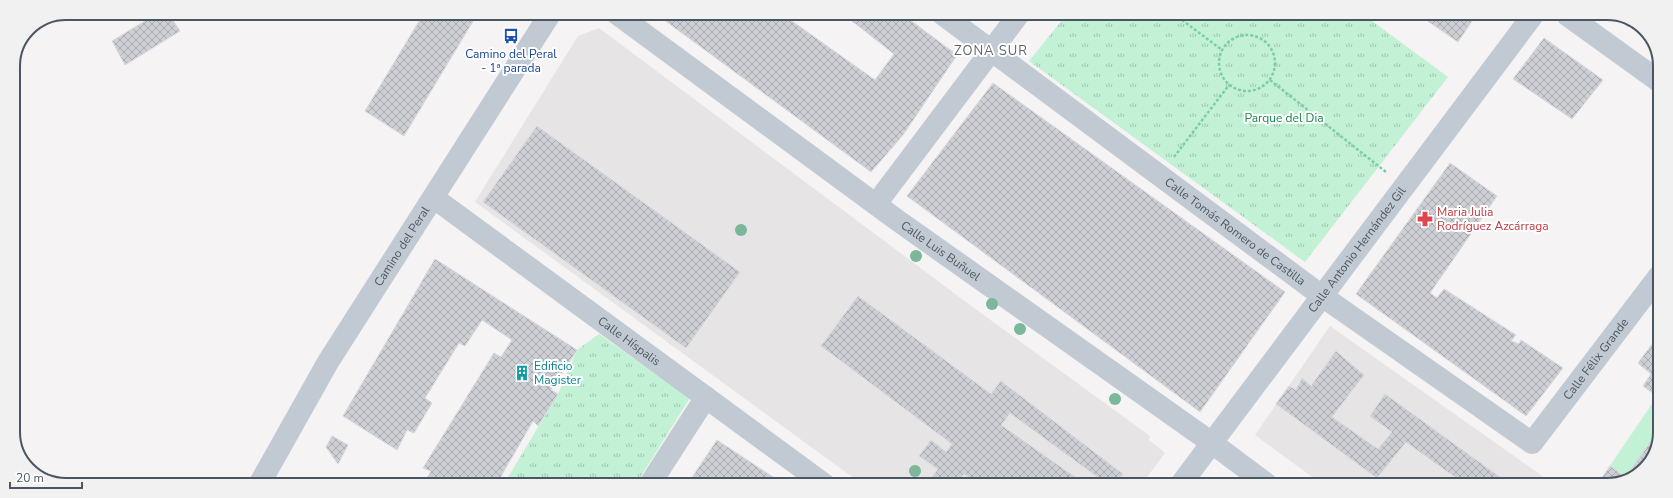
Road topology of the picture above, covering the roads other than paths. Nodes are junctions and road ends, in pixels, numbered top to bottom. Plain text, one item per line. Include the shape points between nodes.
1 (546, 20) edge
2 (625, 20) edge
3 (950, 20) edge
4 (1014, 20) edge
5 (1529, 20) edge
6 (1574, 20) edge
7 (991, 50) junction
8 (1653, 77) edge
9 (434, 198) junction
10 (876, 204) junction
11 (1653, 284) edge
12 (1322, 296) junction
13 (706, 397) junction
14 (1212, 443) junction
15 (1532, 443) joint
16 (263, 478) edge
17 (654, 478) edge
18 (816, 478) edge
19 (1186, 478) edge
20 (1259, 478) edge

1 - 9 street, Camino del Peral
2 - 10 street, Calle Luis Buñuel
3 - 7 street, Calle Tomás Romero de Castilla
4 - 7 street
5 - 12 street, Calle Antonio Hernández Gil
6 - 8 street
7 - 10 street
7 - 12 street, Calle Tomás Romero de Castilla
9 - 13 street, Calle Híspalis
9 - 16 street, Camino del Peral via 328,362
10 - 14 street, Calle Luis Buñuel
11 - 15 street, Calle Félix Grande
12 - 14 street, Calle Antonio Hernández Gil
12 - 15 street, Calle Tomás Romero de Castilla
13 - 17 street
13 - 18 street, Calle Híspalis
14 - 19 street, Calle Antonio Hernández Gil
14 - 20 street, Calle Luis Buñuel

